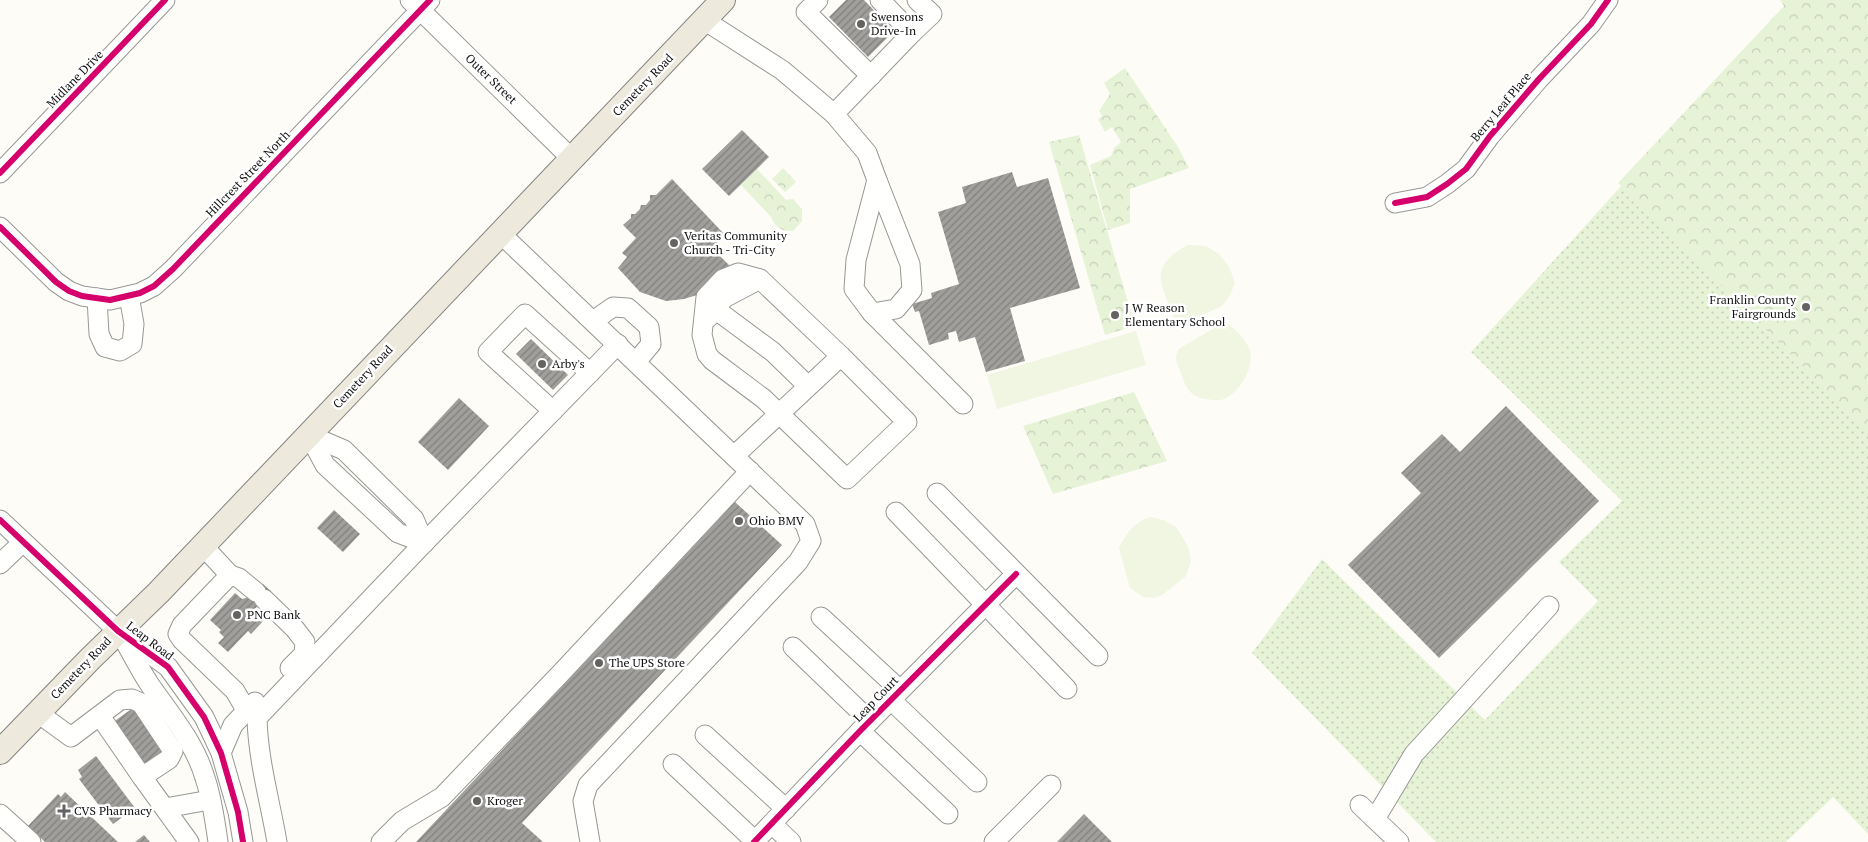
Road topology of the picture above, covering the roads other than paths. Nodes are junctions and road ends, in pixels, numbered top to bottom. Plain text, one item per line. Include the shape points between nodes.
1 (165, 0) edge
2 (723, 0) edge
3 (818, 0) edge
4 (880, 0) edge
5 (917, 0) edge
6 (1608, 0) edge
7 (420, 3) edge
8 (704, 20) junction
9 (912, 33) junction
10 (871, 76) junction
11 (834, 114) junction
12 (572, 159) junction
13 (0, 173) edge
14 (877, 180) junction
15 (1395, 203) dead end
16 (0, 227) edge
17 (500, 233) junction
18 (760, 279) junction
19 (129, 296) junction
20 (97, 298) junction
21 (714, 308) junction
22 (872, 313) junction
23 (593, 321) junction
24 (702, 327) junction
25 (618, 344) junction
26 (841, 356) junction
27 (636, 362) junction
28 (590, 373) junction
29 (808, 386) junction
30 (963, 404) dead end
31 (553, 411) junction
32 (780, 414) junction
33 (309, 435) junction
34 (734, 456) junction
35 (750, 471) junction
36 (937, 493) dead end
37 (896, 512) dead end
38 (0, 520) edge
39 (23, 542) junction
40 (424, 543) junction
41 (203, 546) junction
42 (0, 564) edge
43 (1016, 574) junction
44 (230, 575) junction
45 (985, 605) junction
46 (1549, 606) dead end
47 (821, 617) dead end
48 (118, 631) junction
49 (793, 647) dead end
50 (1098, 656) dead end
51 (1067, 689) dead end
52 (895, 695) junction
53 (38, 713) junction
54 (252, 714) junction
55 (100, 716) junction
56 (204, 717) junction
57 (865, 726) junction
58 (704, 735) dead end
59 (0, 752) edge
60 (221, 753) junction
61 (673, 764) dead end
62 (142, 777) junction
63 (977, 782) dead end
64 (1051, 785) dead end
65 (210, 800) junction
66 (1360, 806) dead end
67 (165, 808) junction
68 (786, 809) junction
69 (0, 814) edge
70 (948, 814) dead end
71 (1375, 818) junction
72 (772, 824) junction
73 (31, 842) edge
74 (189, 842) edge
75 (218, 842) edge
76 (243, 842) edge
77 (276, 842) edge
78 (381, 842) edge
79 (590, 842) edge
80 (754, 842) edge
81 (791, 842) edge
82 (994, 842) edge
83 (1399, 842) edge

1 - 13 street, Midlane Drive
2 - 8 main road, Cemetery Road
3 - 10 street via 806,12
4 - 9 street
5 - 9 street via 932,14
6 - 15 street, Berry Leaf Place via 1592,24 1539,79 1466,169 1427,197
7 - 12 street, Outer Street
7 - 19 street, Hillcrest Street North via 174,269 154,286
8 - 11 street via 782,70
8 - 12 main road, Cemetery Road
9 - 10 street
10 - 11 street
11 - 14 street via 867,153
12 - 17 main road, Cemetery Road
14 - 22 street via 856,260 854,289
14 - 22 street via 910,264 912,290 896,309
16 - 20 street, Hillcrest Street North via 56,282 69,291
17 - 23 street
17 - 33 main road, Cemetery Road
18 - 21 street via 724,298
18 - 24 street via 738,273 723,279 706,297
18 - 26 street
19 - 20 street, Hillcrest Street North via 110,300
19 - 20 street via 134,324 132,344 120,351 105,347 99,334
21 - 24 street
21 - 29 street via 773,352
22 - 30 street
23 - 25 street
23 - 27 street via 613,307 628,308 649,327 651,344
24 - 32 street via 707,354 712,360
25 - 27 street
25 - 28 street
26 - 29 street
26 - 32 street via 907,422 848,479
27 - 34 street
28 - 31 street
28 - 31 street via 525,314 488,352
29 - 32 street
31 - 40 street
32 - 34 street
33 - 40 street via 344,450 414,519
33 - 41 main road, Cemetery Road
34 - 35 street
35 - 78 street via 442,797 402,822
35 - 79 street via 805,524 811,542 798,562 588,785 583,801
36 - 43 street
37 - 45 street
38 - 39 street, Leap Road
39 - 42 street
39 - 48 street, Leap Road
40 - 54 street
41 - 44 street
41 - 48 main road, Cemetery Road
43 - 45 street, Leap Court
43 - 50 street
44 - 54 street via 182,625 178,634
44 - 54 street via 260,595 305,642 304,654
45 - 51 street
45 - 52 street, Leap Court
46 - 71 street via 1414,754
47 - 52 street
48 - 53 main road, Cemetery Road
48 - 56 street, Leap Road via 168,667
48 - 65 street, Leap Road via 192,748 205,777
49 - 57 street
52 - 57 street, Leap Court
52 - 63 street
53 - 55 street via 71,737
53 - 59 main road, Cemetery Road
54 - 56 street
54 - 60 street via 233,725
54 - 77 street
55 - 62 street
55 - 62 street via 120,700 132,699 141,703 173,751 169,759
56 - 60 street, Leap Road
57 - 68 street, Leap Court
57 - 70 street
58 - 68 street
60 - 76 street, Leap Road
61 - 80 street
62 - 67 street
64 - 82 street
65 - 67 street
65 - 75 street, Leap Road
66 - 71 street
67 - 74 street
68 - 72 street, Leap Court
69 - 73 street
71 - 83 street
72 - 80 street, Leap Court
72 - 81 street

